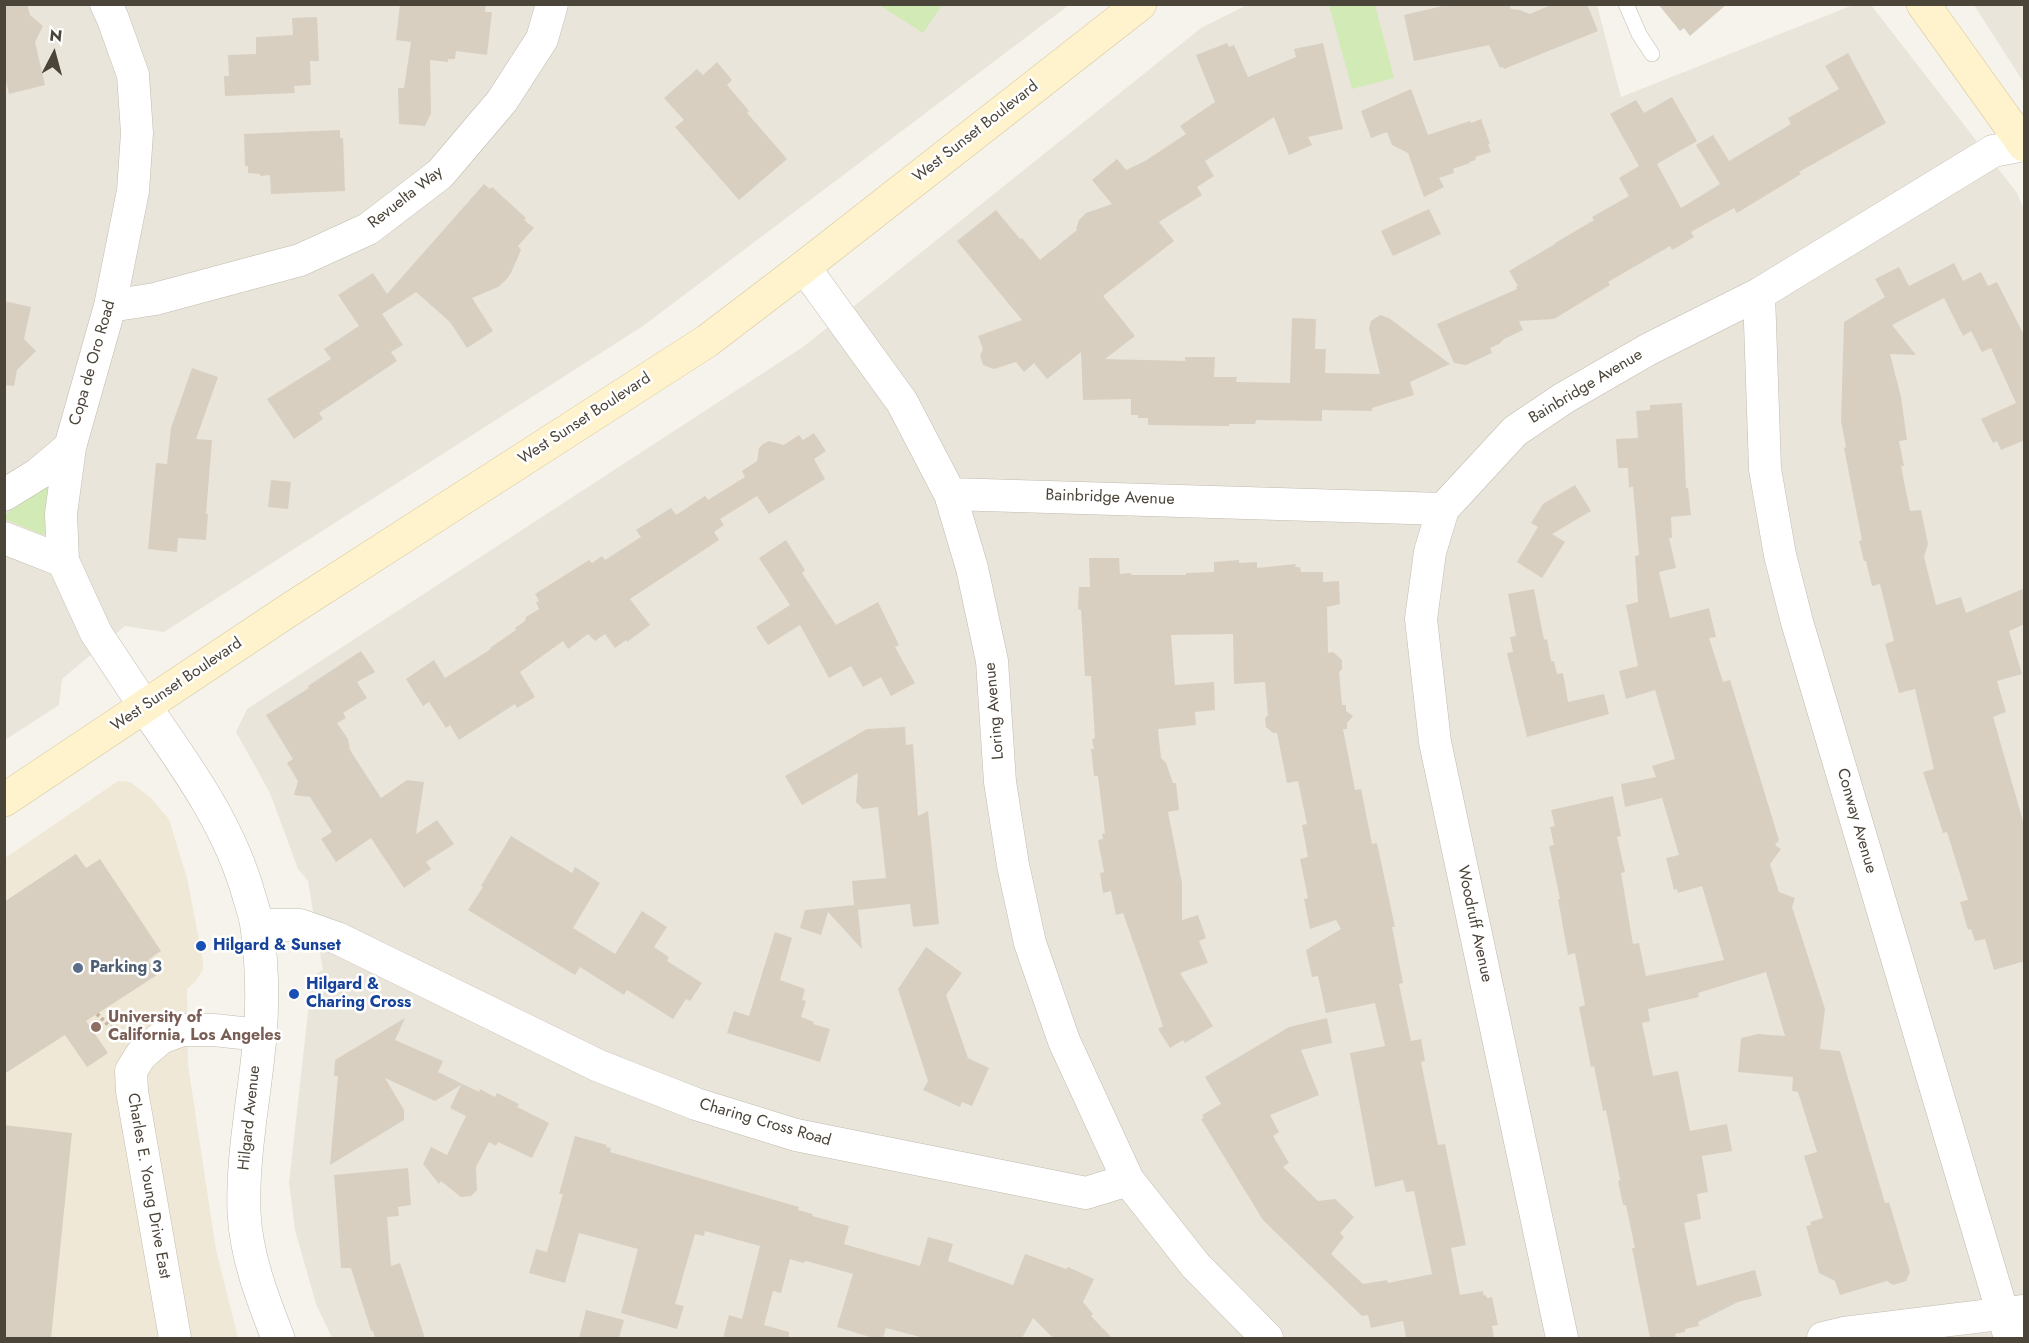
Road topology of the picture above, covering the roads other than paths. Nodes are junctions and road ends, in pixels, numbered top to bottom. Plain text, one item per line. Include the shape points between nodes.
1 (106, 4) edge
2 (552, 4) edge
3 (1140, 4) edge
4 (1626, 4) edge
5 (1923, 4) edge
6 (1652, 54) dead end
7 (2024, 145) edge
8 (804, 267) junction
9 (1759, 294) junction
10 (110, 306) junction
11 (70, 447) junction
12 (950, 494) junction
13 (4, 495) edge
14 (1443, 508) junction
15 (4, 538) edge
16 (63, 561) junction
17 (145, 706) junction
18 (4, 800) edge
19 (257, 925) junction
20 (260, 1035) junction
21 (1128, 1180) junction
22 (2013, 1321) edge
23 (175, 1338) edge
24 (278, 1338) edge
25 (1267, 1338) edge
26 (1562, 1338) edge
27 (1823, 1338) edge

1 - 10 street, Copa de Oro Road via 133,75 138,133 133,190
2 - 10 street, Revuelta Way via 542,39 501,101 440,174 368,229 300,260 155,299
3 - 8 main road, West Sunset Boulevard
4 - 6 lane
5 - 7 main road
7 - 9 street, Bainbridge Avenue via 1993,152
8 - 12 street, Loring Avenue via 902,402
8 - 17 main road, West Sunset Boulevard via 707,341
9 - 14 street, Bainbridge Avenue via 1564,398 1515,431
9 - 22 street, Conway Avenue via 1766,469 1780,555 1804,645
10 - 11 street, Copa de Oro Road
11 - 13 street via 38,474
11 - 16 street, Copa de Oro Road via 61,514
12 - 14 street, Bainbridge Avenue
12 - 21 street, Loring Avenue via 972,568 992,661 1000,782 1030,944 1064,1041
14 - 26 street, Woodruff Avenue via 1430,552 1420,619 1435,742
15 - 16 street
16 - 17 street, Copa de Oro Road via 96,633
17 - 18 main road, West Sunset Boulevard
17 - 19 street, Hilgard Avenue via 191,773 231,844
19 - 20 street, Hilgard Avenue via 262,983
19 - 21 street, Charing Cross Road via 300,925 337,938 599,1066 696,1104 796,1135 1086,1193
20 - 23 street, Charles E. Young Drive East via 182,1030 161,1038 141,1055 131,1071
20 - 24 street, Hilgard Avenue via 244,1167 244,1214 249,1257
21 - 25 street via 1196,1266
22 - 27 street

